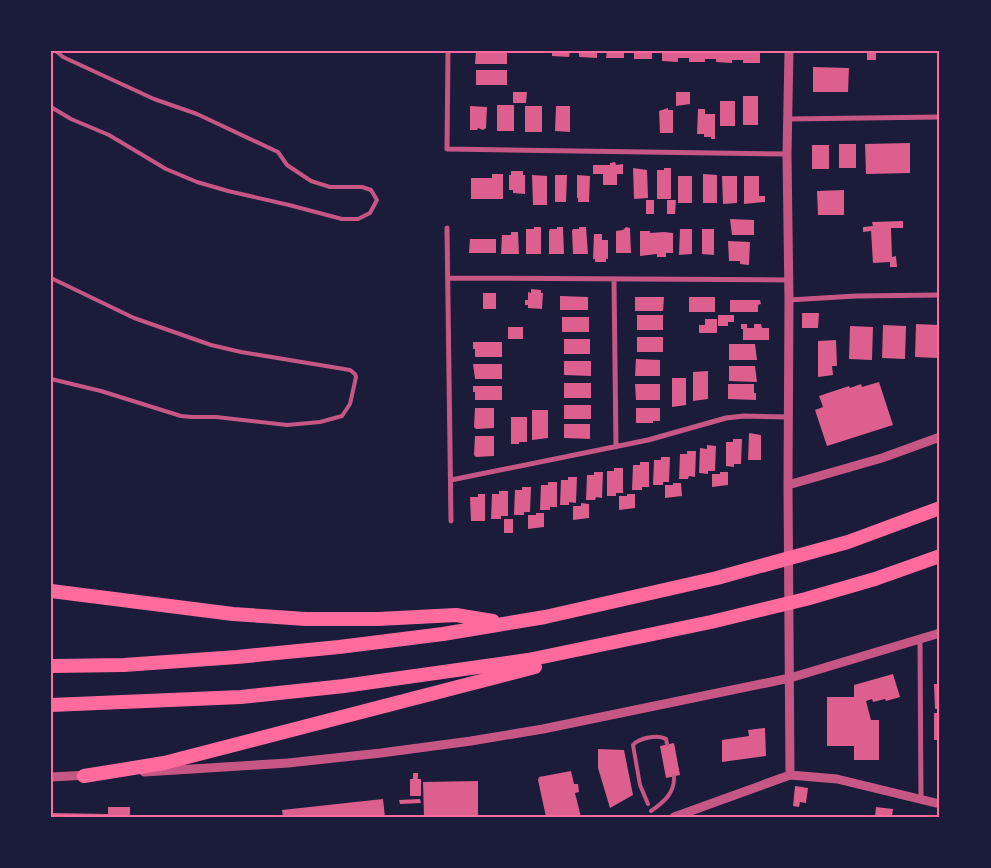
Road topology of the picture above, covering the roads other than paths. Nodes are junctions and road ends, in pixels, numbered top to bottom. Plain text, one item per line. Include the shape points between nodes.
1 (56, 51) edge
2 (448, 51) edge
3 (789, 51) edge
4 (51, 108) edge
5 (940, 117) edge
6 (788, 119) junction
7 (787, 154) junction
8 (448, 228) dead end
9 (51, 278) edge
10 (448, 278) junction
11 (614, 279) junction
12 (788, 280) junction
13 (940, 295) edge
14 (789, 300) junction
15 (51, 379) edge
16 (788, 417) junction
17 (940, 437) edge
18 (616, 447) junction
19 (451, 480) junction
20 (788, 485) junction
21 (940, 508) edge
22 (451, 521) dead end
23 (940, 556) edge
24 (51, 591) edge
25 (711, 622) junction
26 (507, 623) junction
27 (940, 634) edge
28 (920, 640) junction
29 (51, 666) edge
30 (790, 678) junction
31 (51, 705) edge
32 (667, 744) dead end
33 (790, 774) junction
34 (84, 776) junction
35 (674, 776) dead end
36 (51, 777) edge
37 (921, 798) junction
38 (648, 804) dead end
39 (940, 804) edge
40 (651, 811) dead end
41 (674, 817) edge

1 - 4 lane via 154,99 196,114 278,152 287,165 311,181 330,187 362,187 371,190 377,200 370,213 358,219 342,219 228,191 166,169 109,135
2 - 7 street via 447,149
3 - 6 street
5 - 6 street
6 - 7 street
7 - 12 street
8 - 10 street
9 - 15 lane via 134,318 211,346 350,370 356,377 350,404 342,416 287,425 181,416 101,390
10 - 11 street
10 - 19 street
11 - 12 street
11 - 18 street
12 - 14 street
13 - 14 street
14 - 16 street
16 - 18 street via 726,418
16 - 20 street
17 - 20 street via 882,458
18 - 19 street
19 - 22 street
20 - 30 street
21 - 26 highway via 848,542 717,578
23 - 25 highway via 806,599
24 - 26 highway via 233,614 306,619 456,615
25 - 31 highway via 528,660 344,686 241,697
25 - 34 highway via 164,763
26 - 29 highway via 434,635 237,657 124,665
27 - 28 street
28 - 30 street
28 - 37 street
30 - 33 street
30 - 34 street via 471,742 288,763
32 - 38 lane via 662,736 637,740 633,745 640,785
33 - 37 street via 837,779
33 - 41 street
34 - 36 street
35 - 40 lane via 668,798
37 - 39 street

